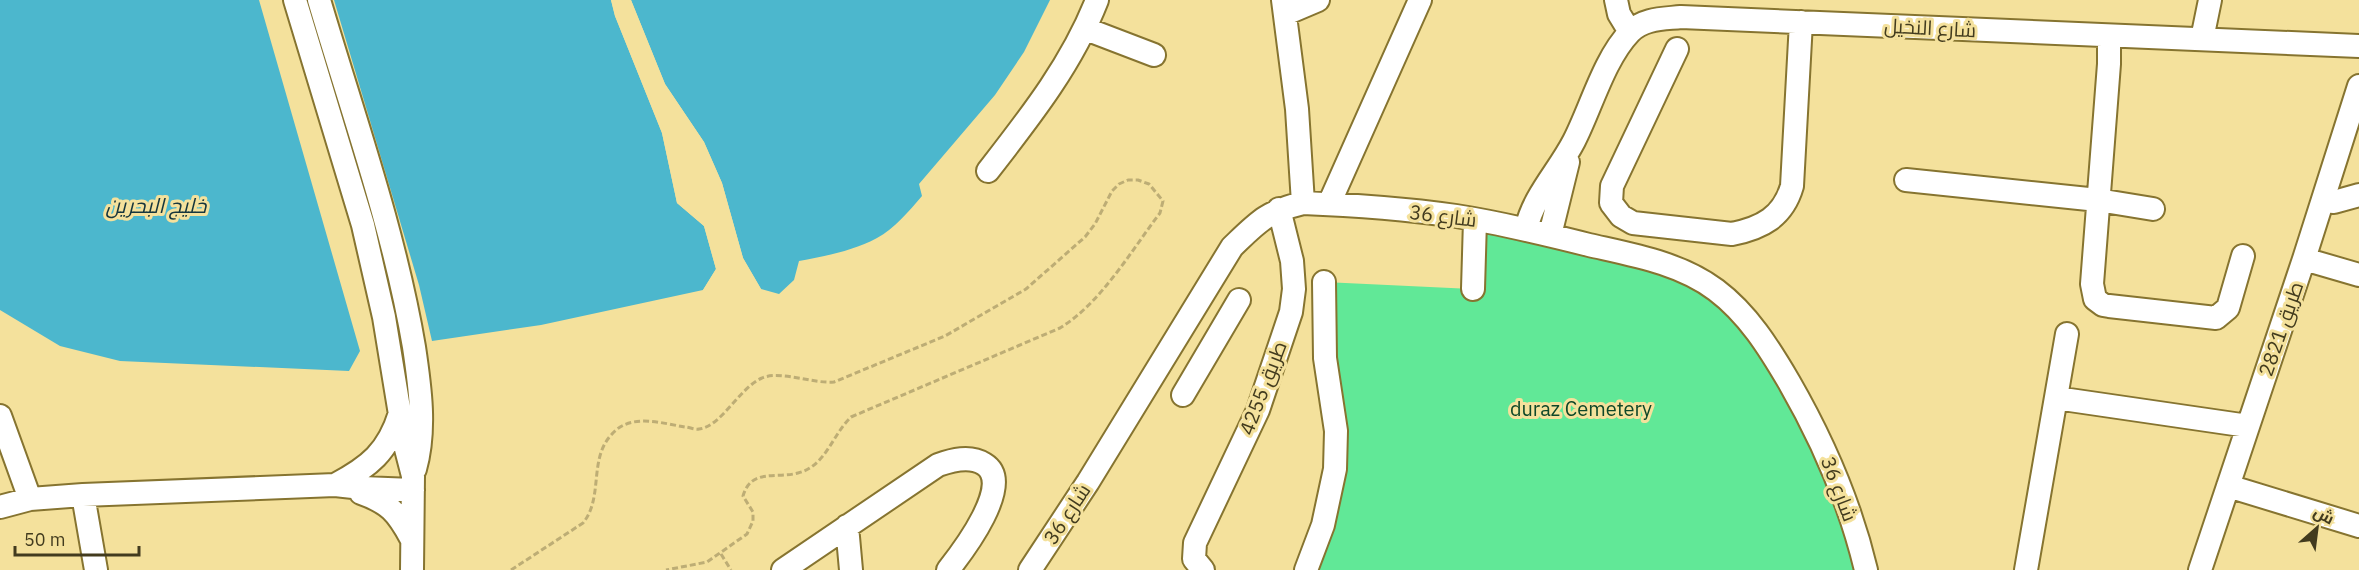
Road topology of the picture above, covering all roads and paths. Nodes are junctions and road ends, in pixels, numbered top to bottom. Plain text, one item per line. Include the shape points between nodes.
1 (295, 0) edge
2 (319, 0) edge
3 (1097, 0) edge
4 (1318, 0) edge
5 (1420, 0) edge
6 (1616, 0) edge
7 (2210, 0) edge
8 (1284, 7) edge
9 (1654, 10) edge
10 (1801, 22) junction
11 (1086, 29) junction
12 (1630, 32) junction
13 (2109, 36) junction
14 (2202, 39) junction
15 (2359, 46) edge
16 (1677, 49) dead end
17 (1154, 56) dead end
18 (2359, 86) edge
19 (1573, 143) junction
20 (988, 171) dead end
21 (1906, 180) dead end
22 (2359, 195) edge
23 (2098, 200) junction
24 (2323, 201) junction
25 (1303, 203) junction
26 (1329, 204) junction
27 (1279, 209) junction
28 (2153, 209) dead end
29 (1475, 220) junction
30 (1526, 229) junction
31 (1550, 235) junction
32 (2243, 255) dead end
33 (2304, 259) junction
34 (2359, 274) edge
35 (1324, 282) dead end
36 (1473, 289) dead end
37 (1239, 300) dead end
38 (2067, 334) dead end
39 (1164, 358) junction
40 (1194, 376) junction
41 (1183, 395) dead end
42 (2056, 398) junction
43 (400, 412) junction
44 (0, 416) edge
45 (2248, 426) junction
46 (413, 483) junction
47 (335, 485) junction
48 (2228, 486) junction
49 (83, 495) junction
50 (30, 499) junction
51 (0, 507) edge
52 (2359, 525) edge
53 (847, 526) junction
54 (411, 538) junction
55 (721, 554) junction
56 (1198, 564) edge
57 (96, 570) edge
58 (412, 570) edge
59 (511, 570) edge
60 (666, 570) edge
61 (731, 570) edge
62 (783, 570) edge
63 (851, 570) edge
64 (948, 570) edge
65 (1030, 570) edge
66 (1306, 570) edge
67 (1866, 570) edge
68 (2026, 570) edge
69 (2200, 570) edge

1 - 43 street via 363,225
2 - 46 street via 397,264 417,372 420,444
3 - 11 street
4 - 8 street
5 - 26 street
6 - 12 street
7 - 14 street
8 - 25 street via 1297,109
9 - 10 street, شارع النخيل via 1682,17
9 - 12 street, شارع النخيل
10 - 13 street, شارع النخيل
10 - 16 street via 1792,186 1782,207 1762,226 1748,231 1732,234 1633,223 1611,203 1612,186
11 - 17 street
11 - 20 street via 1041,103
12 - 19 street, شارع النخيل via 1606,70
13 - 14 street, شارع النخيل
13 - 23 street
14 - 15 street, شارع النخيل
18 - 24 street, طريق 2821
19 - 30 street, شارع النخيل via 1533,207
19 - 31 street, شارع النخيل
21 - 23 street
22 - 24 street
23 - 28 street
23 - 32 street via 2092,290 2103,305 2216,318 2228,308
24 - 33 street, طريق 2821
25 - 26 street, شارع 36
25 - 27 street, شارع 36
26 - 29 street, شارع 36
27 - 39 street, شارع 36 via 1259,221 1232,247
27 - 56 street, طريق 4255 via 1292,261 1291,312 1258,410 1195,543
29 - 30 street, شارع 36
29 - 36 street
30 - 31 street, شارع 36
31 - 67 street, شارع 36 via 1655,260 1694,277 1716,290 1755,328 1815,428 1840,486
33 - 34 street
33 - 45 street, طريق 2821
35 - 66 street via 1325,358 1336,431 1335,469 1323,525
37 - 40 street
38 - 42 street
39 - 40 street
39 - 65 street, شارع 36
40 - 41 street
42 - 45 street
42 - 68 street
43 - 46 street
43 - 47 street via 395,430 374,460
44 - 50 street
45 - 48 street, طريق 2821
46 - 47 street via 378,476
46 - 54 street
47 - 49 street
47 - 54 street via 392,508
48 - 52 street
48 - 69 street, طريق 2821
49 - 50 street
49 - 57 street
50 - 51 street
53 - 62 street
53 - 63 street
53 - 64 street via 938,465 959,459 981,462 994,479 992,497
54 - 58 street
55 - 59 path via 747,534 753,521 753,512 743,496 753,480 799,473 821,460 841,426 851,417 1076,318 1160,213 1163,201 1158,192 1138,180 1119,184 1085,237 1026,289 945,336 834,382 764,376 718,418 699,429 642,420 624,424 611,434 600,452 591,513 583,523
55 - 60 path via 707,562
55 - 61 path

